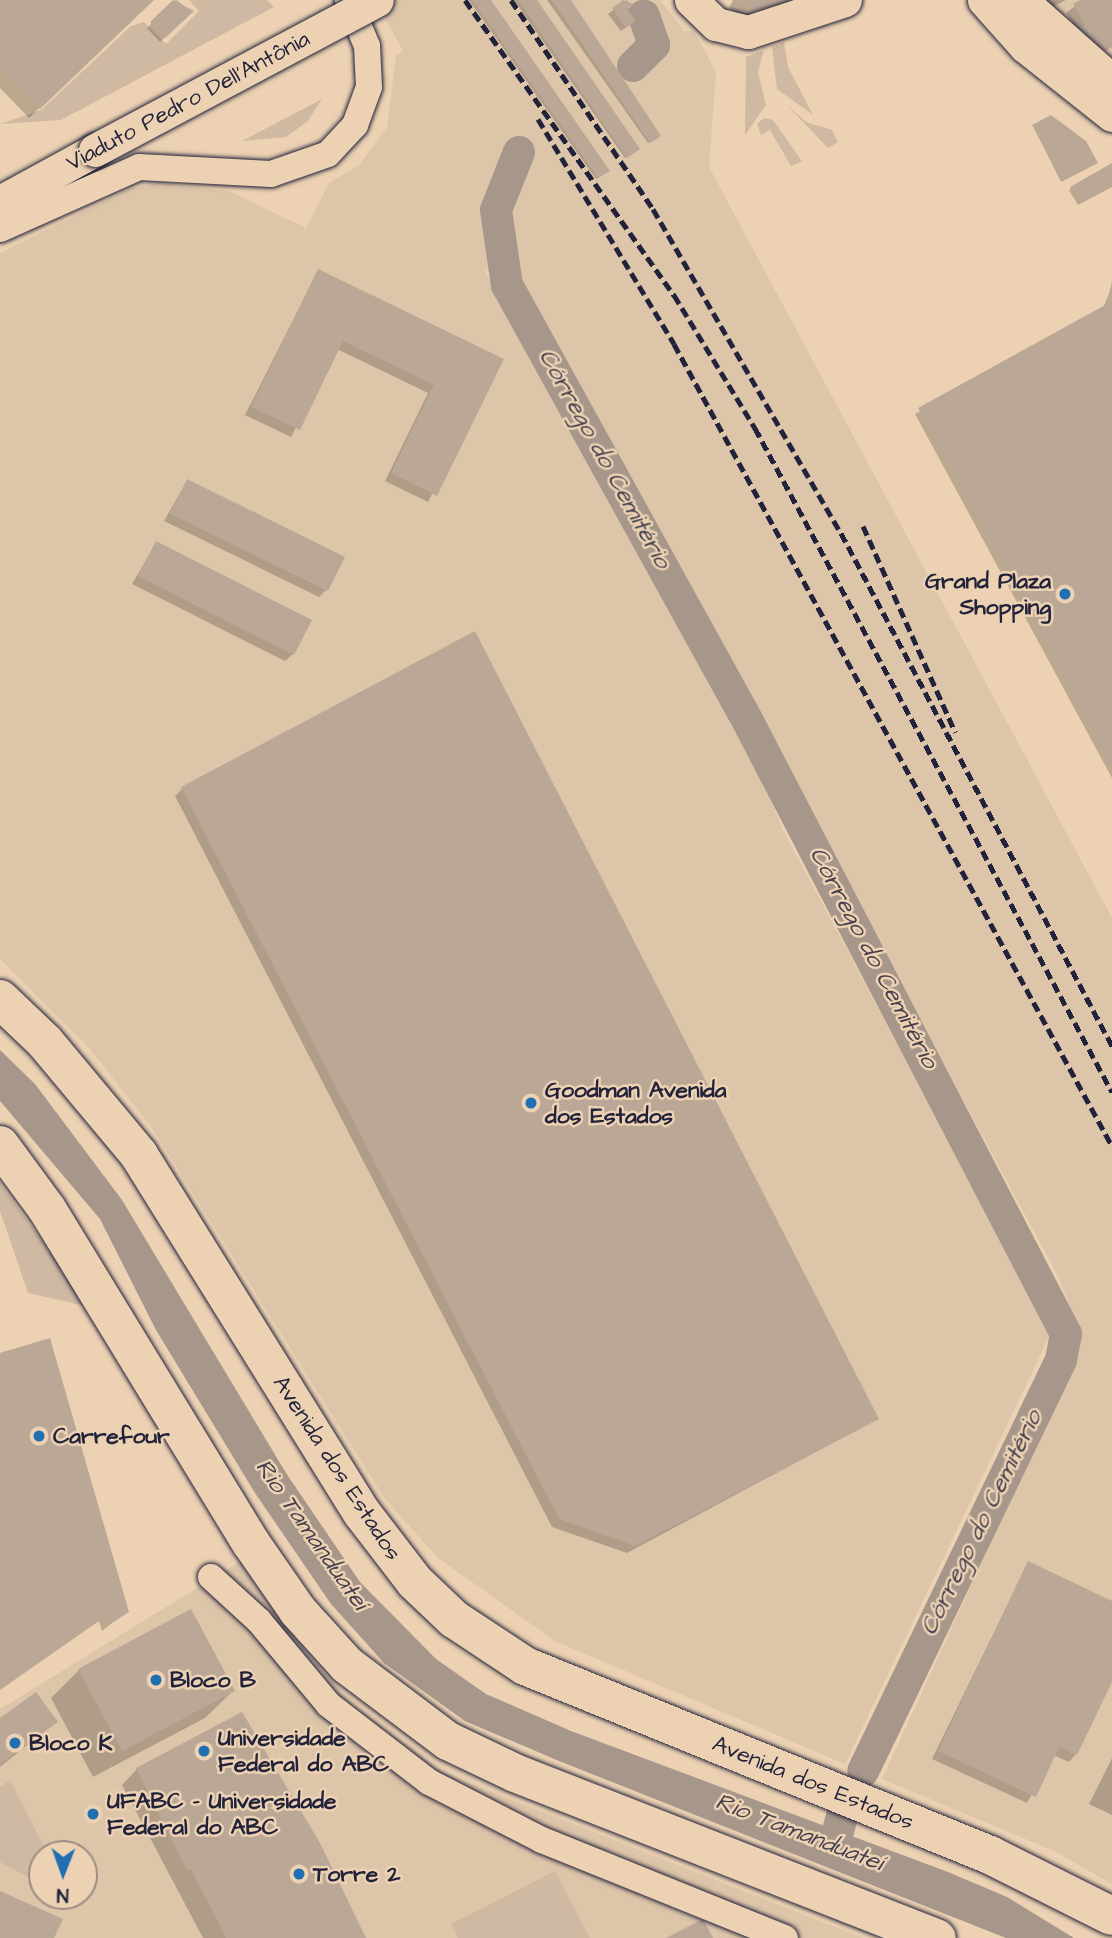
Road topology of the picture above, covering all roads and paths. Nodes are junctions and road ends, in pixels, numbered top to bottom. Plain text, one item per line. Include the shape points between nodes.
1 (348, 0) edge
2 (377, 0) edge
3 (691, 0) edge
4 (845, 0) edge
5 (984, 0) edge
6 (1021, 0) edge
7 (1112, 81) edge
8 (1112, 115) edge
9 (0, 202) edge
10 (0, 229) edge
11 (0, 999) edge
12 (0, 1145) edge
13 (211, 1577) dead end
14 (1112, 1916) edge
15 (785, 1938) edge
16 (937, 1938) edge

1 - 10 street via 367,46 369,87 355,125 328,154 271,174 139,167
2 - 9 main road, Viaduto Pedro Dell'Antônia, bridge
3 - 4 main road via 724,28 759,30
5 - 8 main road via 1025,46
6 - 7 main road
11 - 14 highway, Avenida dos Estados via 45,1042 139,1154 362,1513 415,1582 454,1619 525,1666 1011,1864
12 - 16 highway via 47,1209 251,1543 298,1611 347,1665 448,1741 515,1773
13 - 15 street via 259,1621 329,1704 429,1782 542,1840

